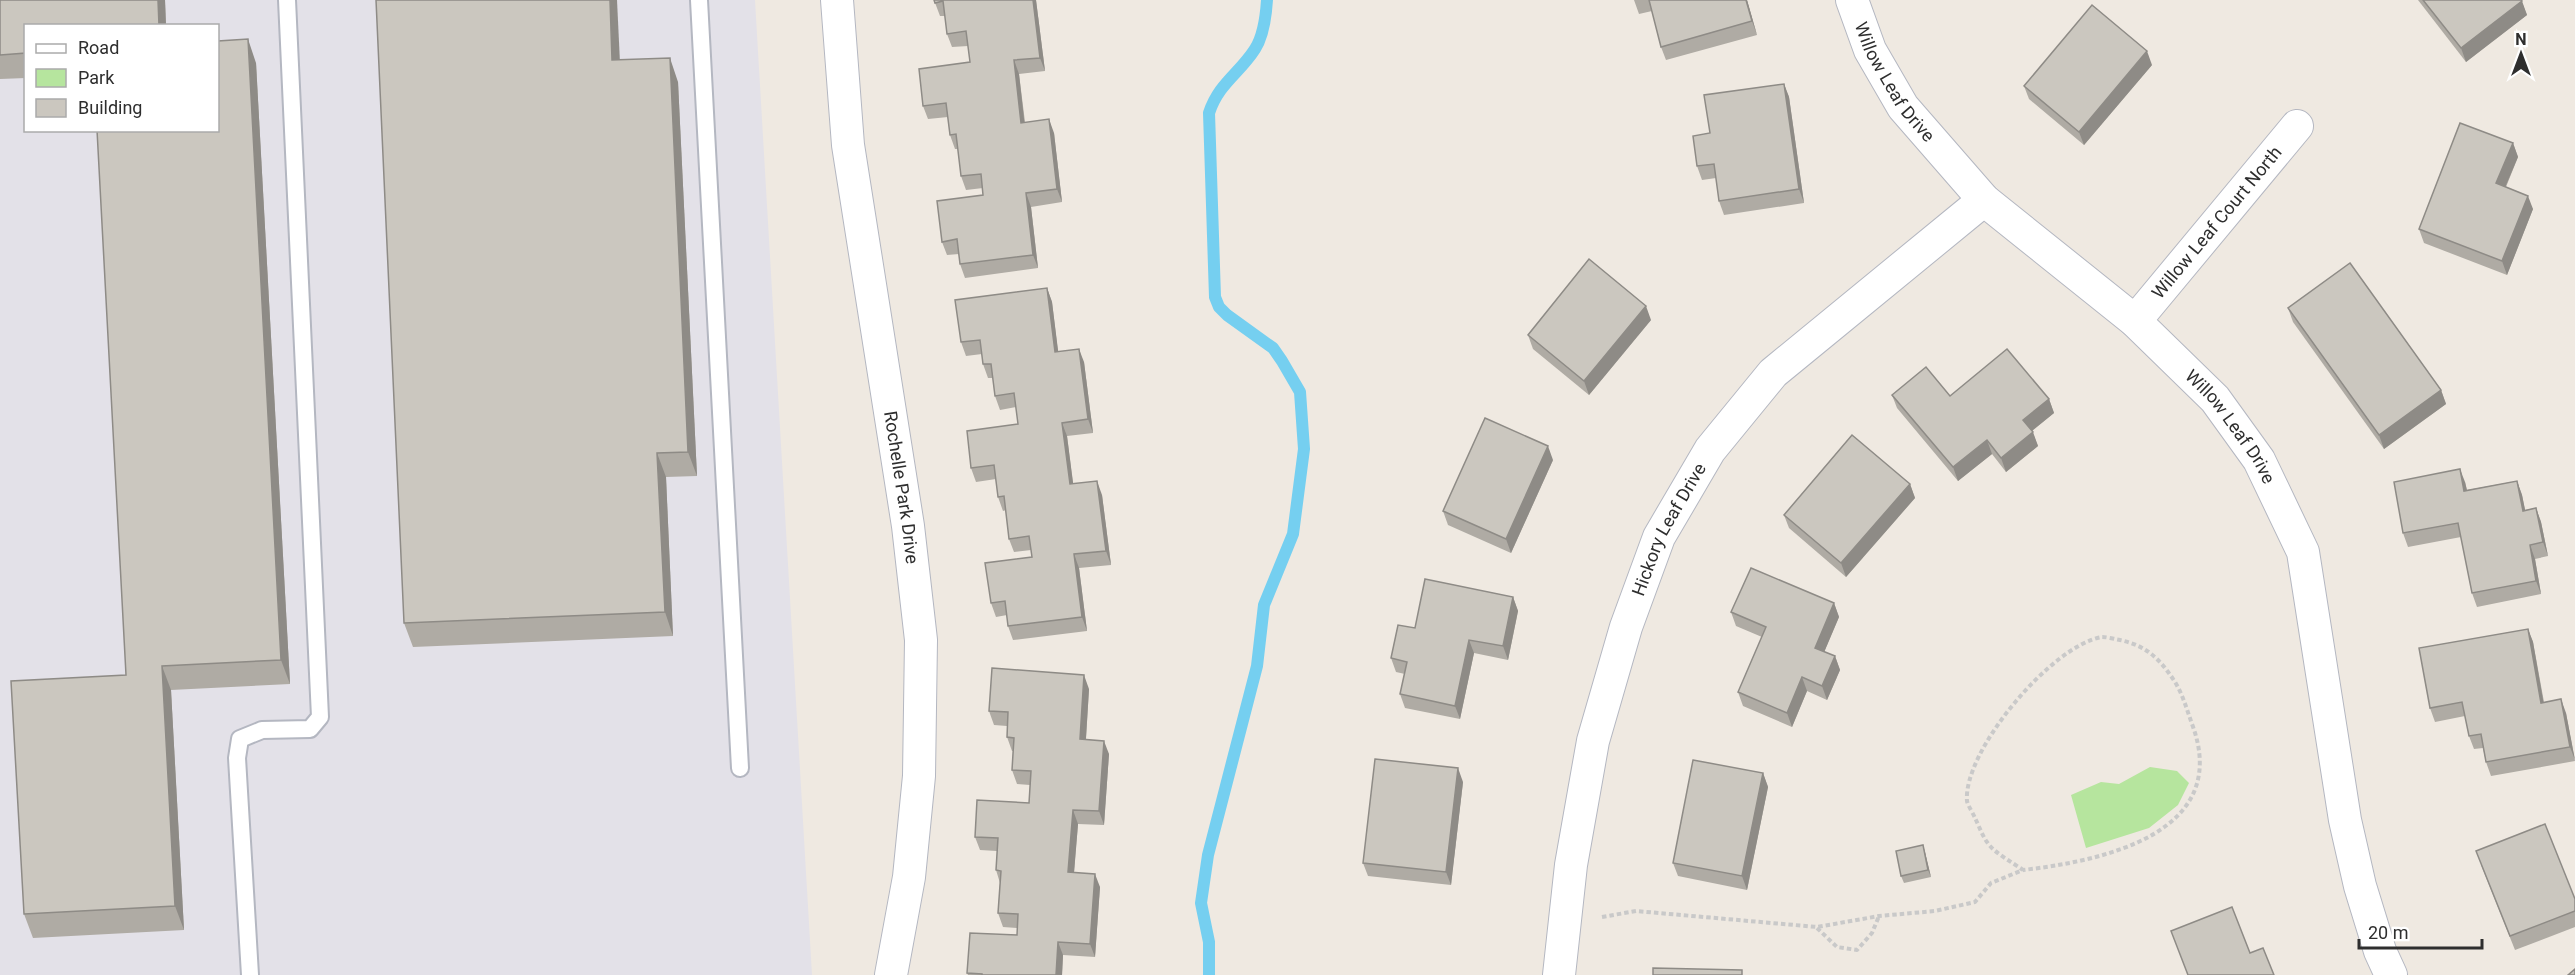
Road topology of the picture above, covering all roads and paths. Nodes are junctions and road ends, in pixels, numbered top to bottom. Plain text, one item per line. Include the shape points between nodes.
1 (287, 0) edge
2 (699, 0) edge
3 (837, 0) edge
4 (1852, 0) edge
5 (2297, 126) dead end
6 (1984, 200) junction
7 (2135, 321) junction
8 (740, 768) dead end
9 (2023, 870) junction
10 (1566, 916) junction
11 (1879, 916) junction
12 (1817, 927) junction
13 (250, 975) edge
14 (891, 975) edge
15 (1559, 975) edge
16 (2391, 975) edge

1 - 13 lane via 320,717 309,729 262,730 240,738 237,758
2 - 8 lane
3 - 14 street, Rochelle Park Drive via 848,145 908,526 921,640 919,776 909,877
4 - 6 street, Willow Leaf Drive via 1870,50 1903,107
5 - 7 street, Willow Leaf Court North
6 - 7 street, Willow Leaf Drive
6 - 10 street, Hickory Leaf Drive via 1773,373 1710,450 1659,537 1626,627 1593,741
7 - 16 street, Willow Leaf Drive via 2215,399 2259,460 2303,552 2345,819 2360,886
9 - 9 path via 1987,844 1967,802 1975,765 2001,720 2031,683 2073,648 2103,637 2139,644 2160,660 2180,691 2198,740 2201,767 2196,793 2181,814 2159,832 2060,866
9 - 11 path via 1991,883 1975,902 1935,911
10 - 12 path via 1608,917 1635,911
10 - 15 street, Hickory Leaf Drive
11 - 12 path
11 - 12 path via 1872,933 1857,950 1837,947

